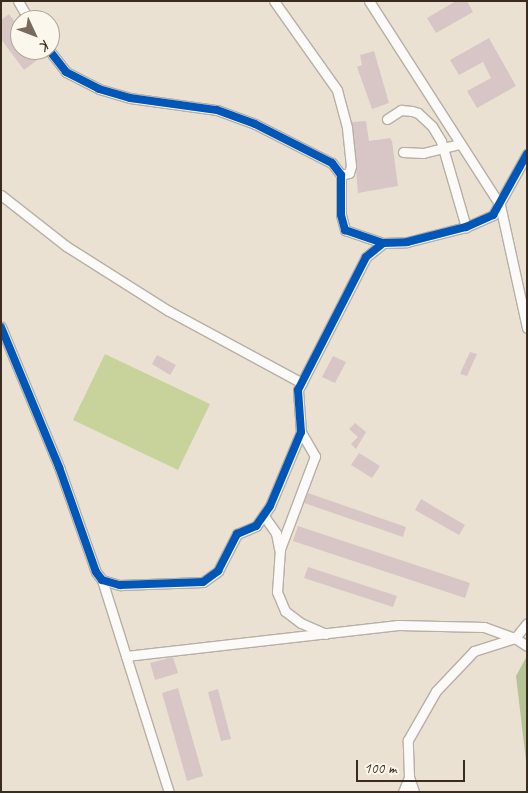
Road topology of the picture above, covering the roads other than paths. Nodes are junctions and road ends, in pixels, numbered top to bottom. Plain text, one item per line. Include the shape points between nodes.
1 (274, 1) edge
2 (369, 1) edge
3 (57, 60) edge
4 (388, 119) dead end
5 (460, 144) junction
6 (443, 148) junction
7 (403, 152) dead end
8 (527, 154) edge
9 (341, 175) junction
10 (1, 195) edge
11 (500, 205) junction
12 (466, 227) junction
13 (383, 243) junction
14 (1, 327) edge
15 (527, 328) edge
16 (302, 383) junction
17 (302, 432) junction
18 (264, 516) junction
19 (280, 549) junction
20 (102, 580) junction
21 (527, 623) edge
22 (326, 634) junction
23 (515, 638) junction
24 (527, 646) edge
25 (126, 656) junction
26 (409, 777) junction
27 (169, 792) edge
28 (403, 792) edge
29 (414, 792) edge

1 - 9 street via 337,90 347,128 351,166 349,173
2 - 5 street
3 - 9 street via 66,72 99,89 130,98 217,110 316,154 332,163
4 - 6 street via 402,110 418,113 432,126
5 - 6 street
5 - 11 street
6 - 7 street via 412,154
6 - 12 street
8 - 11 street
9 - 13 street via 341,215 345,230
10 - 16 street via 66,246 168,310
11 - 12 street via 494,215
11 - 15 street
12 - 13 street via 407,242
13 - 16 street via 366,257
14 - 20 street via 59,467 96,572
16 - 17 street via 298,390
17 - 18 street
17 - 19 street via 316,456
18 - 19 street via 276,533
18 - 20 street via 256,526 237,534 218,571 203,582 120,585
19 - 22 street via 276,592 285,611
20 - 25 street
21 - 23 street
22 - 23 street via 398,625 484,628
22 - 25 street
23 - 24 street
23 - 26 street via 474,651 436,692 408,740
25 - 27 street
26 - 28 street
26 - 29 street

